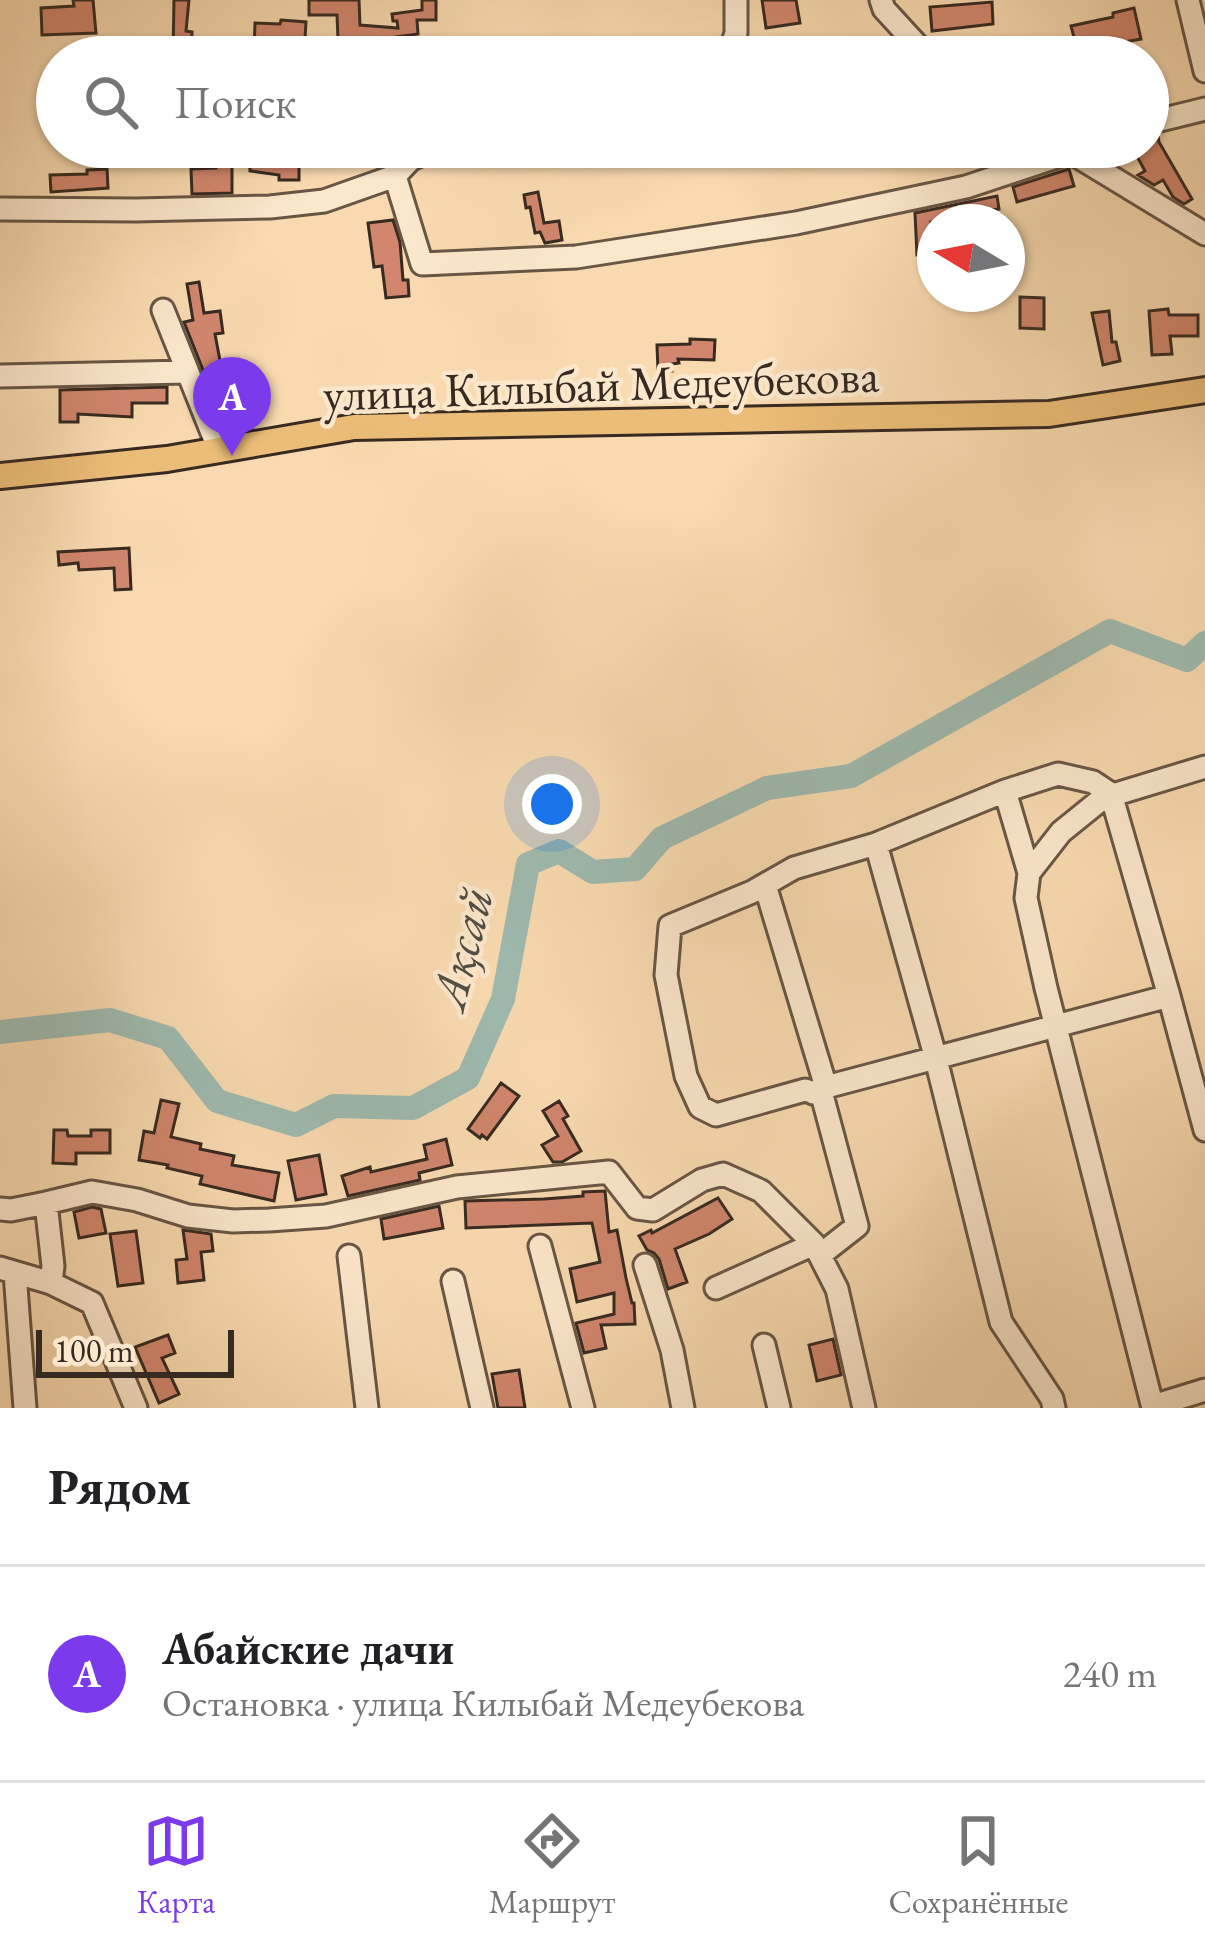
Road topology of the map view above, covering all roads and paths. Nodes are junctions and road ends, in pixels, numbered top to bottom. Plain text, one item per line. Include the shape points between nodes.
1 (736, 0) edge
2 (881, 0) edge
3 (1188, 0) edge
4 (1199, 26) edge
5 (735, 36) edge
6 (909, 36) edge
7 (1205, 71) edge
8 (1205, 109) edge
9 (1169, 118) edge
10 (402, 168) edge
11 (1020, 168) edge
12 (1103, 168) edge
13 (395, 176) junction
14 (0, 209) edge
15 (1205, 234) edge
16 (163, 310) dead end
17 (188, 372) junction
18 (0, 376) edge
19 (1205, 390) edge
20 (219, 450) junction
21 (0, 476) edge
22 (1205, 767) edge
23 (1005, 791) junction
24 (1111, 794) junction
25 (876, 844) junction
26 (1029, 873) junction
27 (766, 885) junction
28 (1169, 996) junction
29 (1057, 1026) junction
30 (936, 1059) junction
31 (820, 1090) junction
32 (1205, 1130) edge
33 (46, 1203) junction
34 (0, 1209) edge
35 (540, 1246) dead end
36 (817, 1249) junction
37 (349, 1256) dead end
38 (645, 1265) dead end
39 (8, 1271) edge
40 (453, 1281) dead end
41 (51, 1283) junction
42 (716, 1288) dead end
43 (764, 1345) dead end
44 (1205, 1390) edge
45 (1153, 1407) edge
46 (25, 1408) edge
47 (136, 1408) edge
48 (367, 1408) edge
49 (482, 1408) edge
50 (583, 1408) edge
51 (683, 1408) edge
52 (778, 1408) edge
53 (864, 1408) edge
54 (1054, 1408) edge

1 - 5 street
2 - 6 street
3 - 4 street
4 - 7 street
8 - 9 street
10 - 13 street
11 - 13 street via 796,223 576,257 422,264
12 - 15 street
13 - 14 street via 323,201 270,207
16 - 17 street
17 - 18 street
17 - 20 street
19 - 20 main road, улица Килыбай Медеубекова via 1049,413 354,428
20 - 21 main road, улица Килыбай Медеубекова
22 - 24 street
23 - 24 street via 1058,774
23 - 25 street
23 - 26 street
24 - 26 street via 1060,832
24 - 28 street
25 - 27 street via 794,868
25 - 30 street
26 - 29 street via 1026,898
27 - 31 street
27 - 31 street via 670,926 666,974 686,1076 700,1107 716,1114
28 - 29 street
28 - 32 street
29 - 30 street
29 - 45 street
30 - 31 street
30 - 54 street via 1001,1322
31 - 36 street via 856,1226
33 - 34 street
33 - 36 street via 92,1192 188,1216 269,1220 457,1187 609,1172 638,1208 653,1210 723,1174 761,1191
33 - 41 street
35 - 50 street
36 - 42 street
36 - 53 street via 837,1289
37 - 48 street
38 - 51 street
39 - 41 street
39 - 46 street
40 - 49 street
41 - 47 street via 92,1304
43 - 52 street
44 - 45 street

